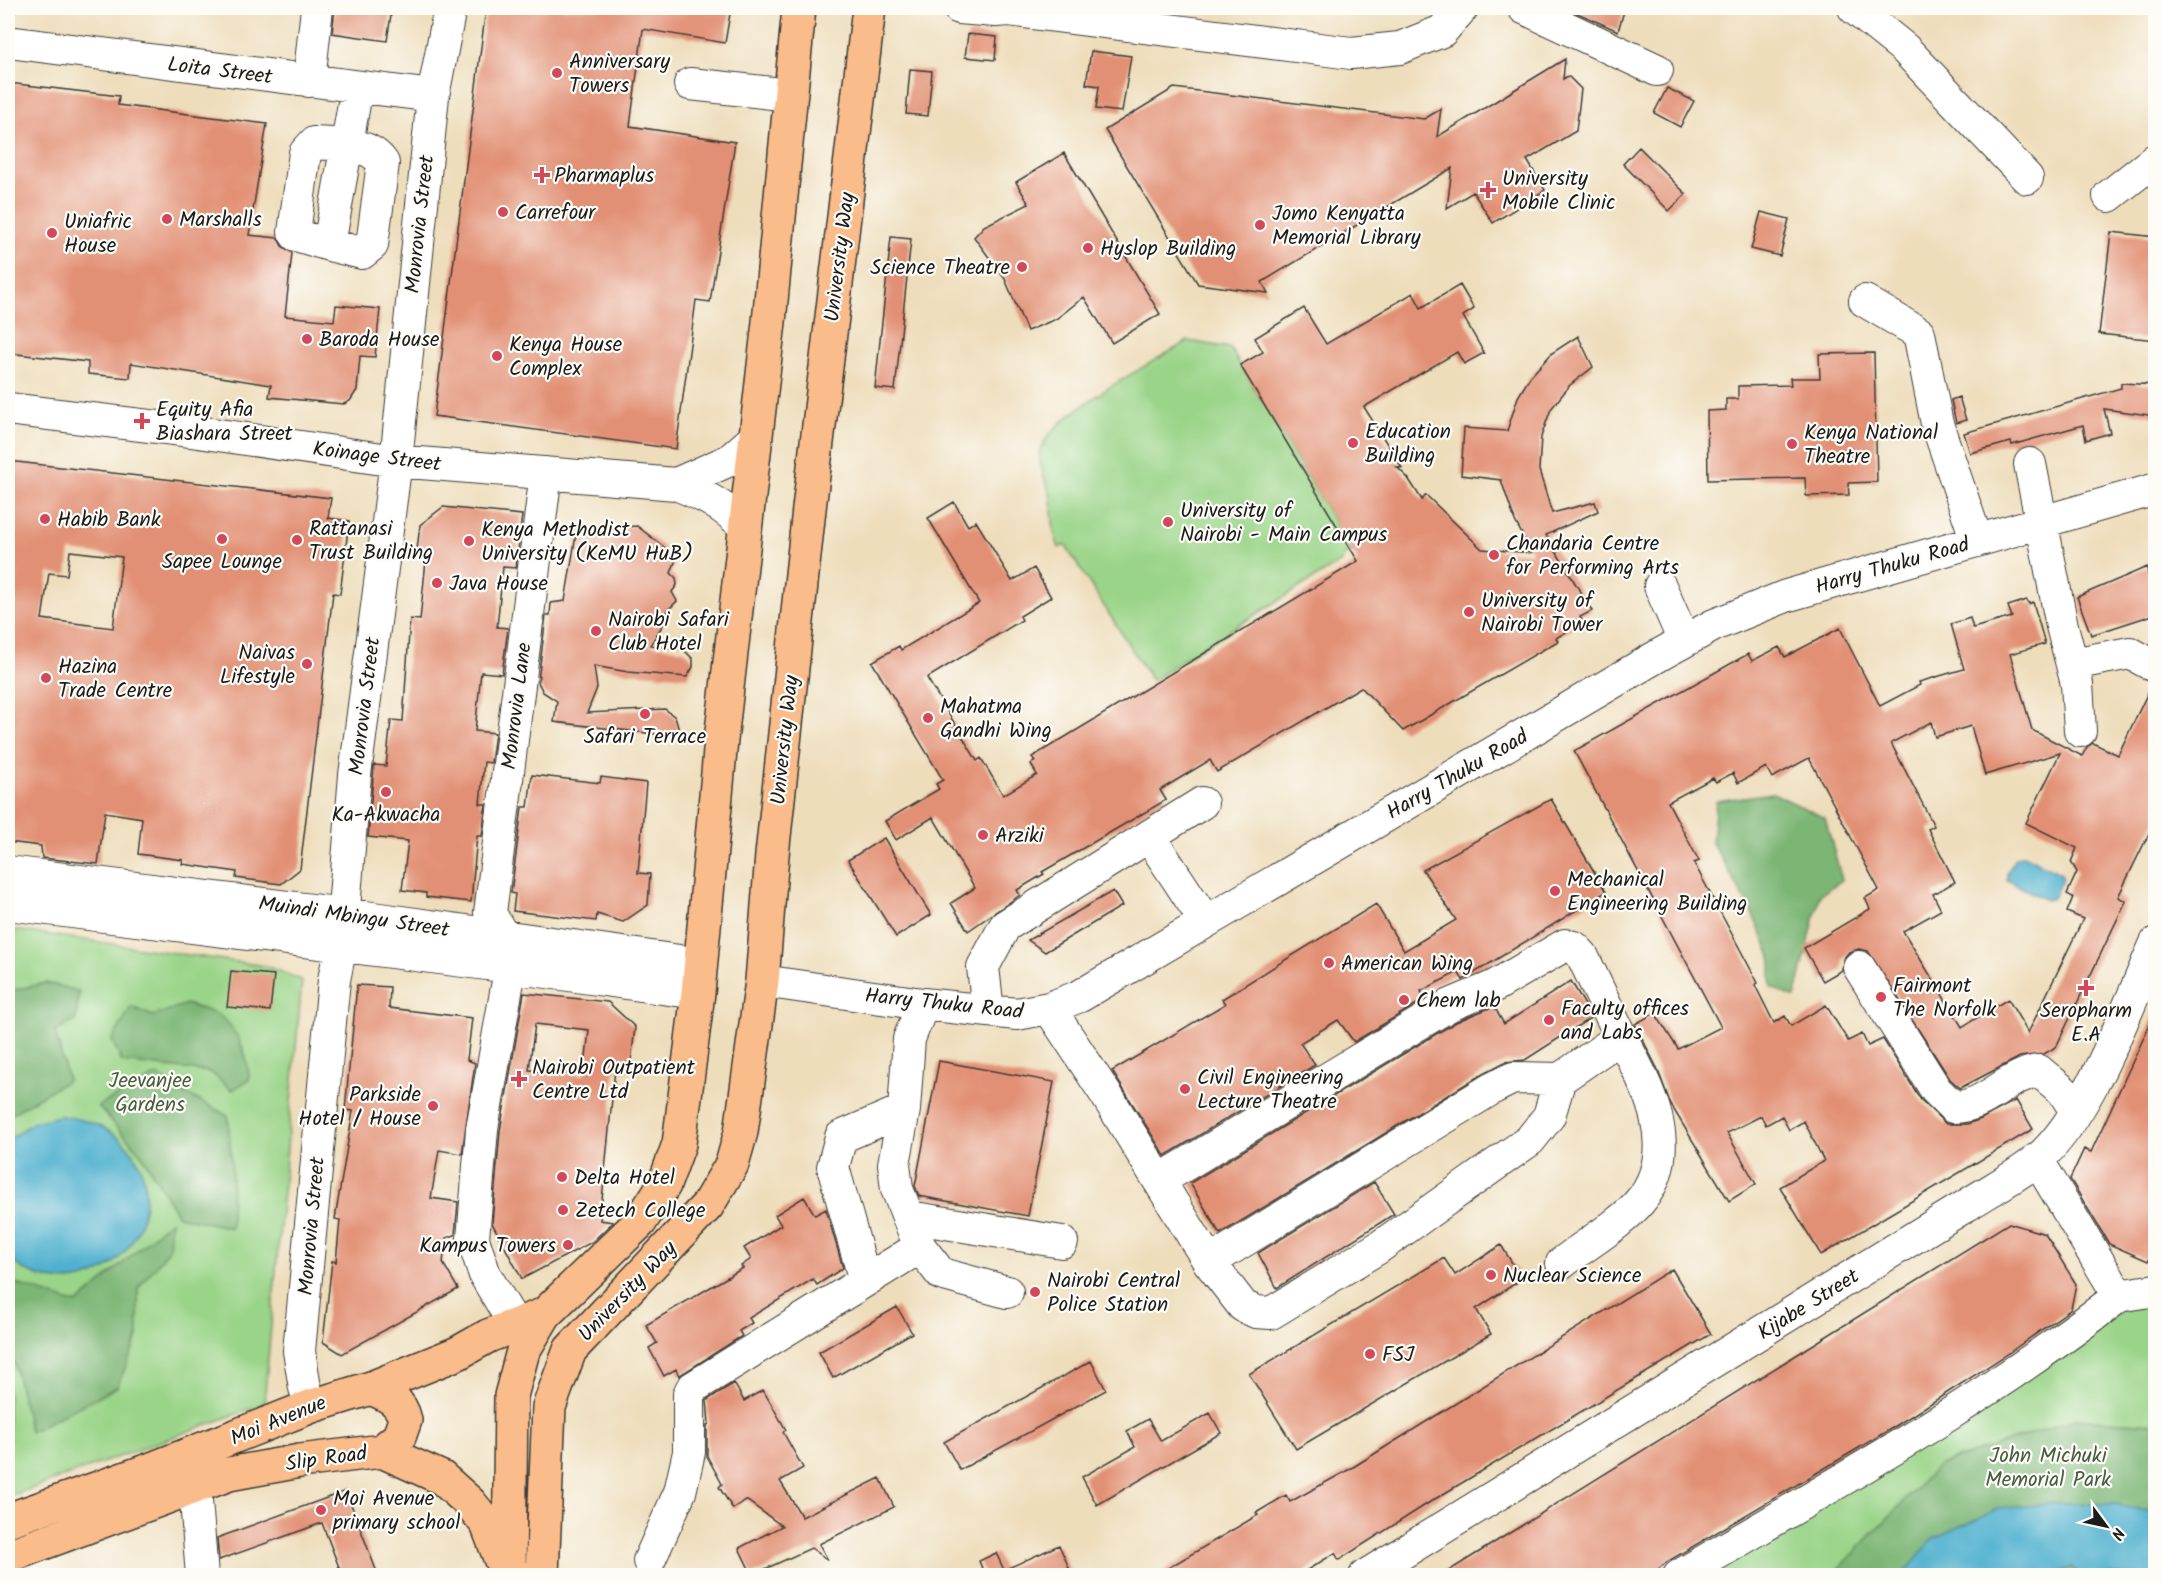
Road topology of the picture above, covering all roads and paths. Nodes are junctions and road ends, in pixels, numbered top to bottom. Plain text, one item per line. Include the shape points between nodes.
1 (317, 8) edge
2 (450, 8) edge
3 (799, 8) edge
4 (869, 8) edge
5 (959, 8) edge
6 (1462, 8) edge
7 (1524, 8) edge
8 (1854, 8) edge
9 (1002, 16) edge
10 (8, 42) edge
11 (1657, 70) dead end
12 (309, 81) junction
13 (690, 84) dead end
14 (357, 87) junction
15 (790, 95) junction
16 (433, 96) junction
17 (348, 146) junction
18 (2156, 159) edge
19 (2026, 178) dead end
20 (2156, 190) edge
21 (1865, 301) dead end
22 (8, 409) edge
23 (756, 437) junction
24 (396, 460) junction
25 (2030, 464) dead end
26 (546, 474) junction
27 (676, 484) junction
28 (2156, 489) edge
29 (2043, 522) junction
30 (746, 528) junction
31 (1977, 541) junction
32 (1660, 586) dead end
33 (1684, 641) junction
34 (2072, 664) junction
35 (2156, 667) edge
36 (2080, 731) dead end
37 (1202, 803) dead end
38 (1149, 836) junction
39 (8, 872) edge
40 (8, 904) edge
41 (344, 914) junction
42 (1205, 921) junction
43 (2156, 944) edge
44 (341, 945) junction
45 (510, 947) junction
46 (1859, 967) dead end
47 (699, 979) junction
48 (762, 981) junction
49 (922, 1004) junction
50 (1049, 1008) junction
51 (988, 1011) junction
52 (1621, 1037) junction
53 (1560, 1079) junction
54 (904, 1110) junction
55 (2076, 1111) junction
56 (2037, 1160) junction
57 (1160, 1180) junction
58 (909, 1217) junction
59 (1062, 1242) dead end
60 (920, 1247) junction
61 (1209, 1262) junction
62 (1562, 1263) dead end
63 (865, 1281) junction
64 (2156, 1290) edge
65 (1007, 1292) dead end
66 (2119, 1296) junction
67 (545, 1314) junction
68 (515, 1325) junction
69 (371, 1388) junction
70 (312, 1406) junction
71 (382, 1451) junction
72 (229, 1474) joint
73 (195, 1487) junction
74 (8, 1520) edge
75 (8, 1556) edge
76 (649, 1561) dead end
77 (202, 1575) edge
78 (508, 1575) edge
79 (542, 1575) edge
80 (1365, 1575) edge
81 (1679, 1575) edge

1 - 12 street
2 - 16 street, Monrovia Street
3 - 15 main road, University Way
4 - 48 main road, University Way via 808,509
5 - 9 street
6 - 9 street via 1442,31 1411,44 1351,53
7 - 11 street
8 - 19 street via 1905,49
10 - 12 street, Loita Street
12 - 14 street, Loita Street
13 - 15 street
14 - 16 street, Loita Street
14 - 17 street
15 - 23 main road, University Way
16 - 24 street, Monrovia Street
17 - 17 street via 368,148 383,163 372,245 362,253 294,232 305,153 314,144
18 - 20 street via 2109,196
21 - 31 street via 1919,333 1937,424
22 - 24 street, Koinage Street
23 - 27 street, Koinage Street via 730,460
23 - 30 main road, University Way
24 - 26 street, Koinage Street
24 - 41 street, Monrovia Street via 355,776
25 - 29 street
26 - 27 street, Koinage Street
26 - 45 street, Monrovia Lane via 490,914
27 - 30 street, Koinage Street via 706,496 731,512
28 - 29 street, Harry Thuku Road
29 - 31 street, Harry Thuku Road
29 - 34 street
30 - 47 main road, University Way
31 - 33 street, Harry Thuku Road via 1786,596
32 - 33 street
33 - 42 street, Harry Thuku Road
34 - 35 street via 2130,653
34 - 36 street
37 - 38 street
38 - 42 street
38 - 51 street via 1005,926 983,967
39 - 41 street, Muindi Mbingu Street
40 - 44 street, Muindi Mbingu Street
41 - 44 street, Monrovia Street
41 - 45 street, Muindi Mbingu Street
42 - 50 street, Harry Thuku Road via 1080,996
43 - 55 street, Kijabe Street via 2088,1094
44 - 45 street, Muindi Mbingu Street
44 - 70 street, Monrovia Street via 334,980 299,1351
45 - 47 street, Muindi Mbingu Street
45 - 68 street via 482,1129 473,1239 484,1275
46 - 55 street via 1936,1090 1953,1107 1970,1106 2019,1077 2039,1071 2062,1091
47 - 67 main road, University Way via 679,1144 664,1185 640,1222
48 - 49 street, Harry Thuku Road
48 - 79 main road, University Way via 741,1132 732,1164 707,1206 570,1350 549,1407
49 - 51 street, Harry Thuku Road
49 - 54 street via 909,1039
50 - 51 street, Harry Thuku Road via 1017,1014
50 - 57 street
52 - 53 street
52 - 57 street via 1582,955 1565,945 1493,987 1448,1006
52 - 62 street via 1648,1086 1659,1120 1658,1160 1641,1201
53 - 61 street via 1513,1078 1493,1088
53 - 61 street via 1549,1116 1530,1140 1378,1248 1271,1313 1243,1306
54 - 58 street via 894,1164 897,1189
54 - 63 street via 841,1137 836,1150 833,1167
55 - 56 street, Kijabe Street
56 - 66 street
56 - 80 street, Kijabe Street
57 - 61 street
58 - 59 street
58 - 60 street
60 - 63 street
60 - 65 street via 941,1274
63 - 76 street via 692,1388 689,1452 680,1492
64 - 66 street
66 - 81 street via 2061,1342 1953,1413
67 - 68 main road, Moi Avenue
67 - 78 main road, Slip Road via 523,1351 511,1396
68 - 69 main road, Moi Avenue
69 - 70 main road, Moi Avenue
69 - 71 main road via 399,1404 405,1420 399,1437
70 - 74 main road, Moi Avenue
71 - 72 main road, Slip Road
71 - 78 main road, Slip Road via 442,1478 456,1489 488,1524
72 - 73 main road, Moi Avenue
73 - 75 main road, Moi Avenue
73 - 77 street

